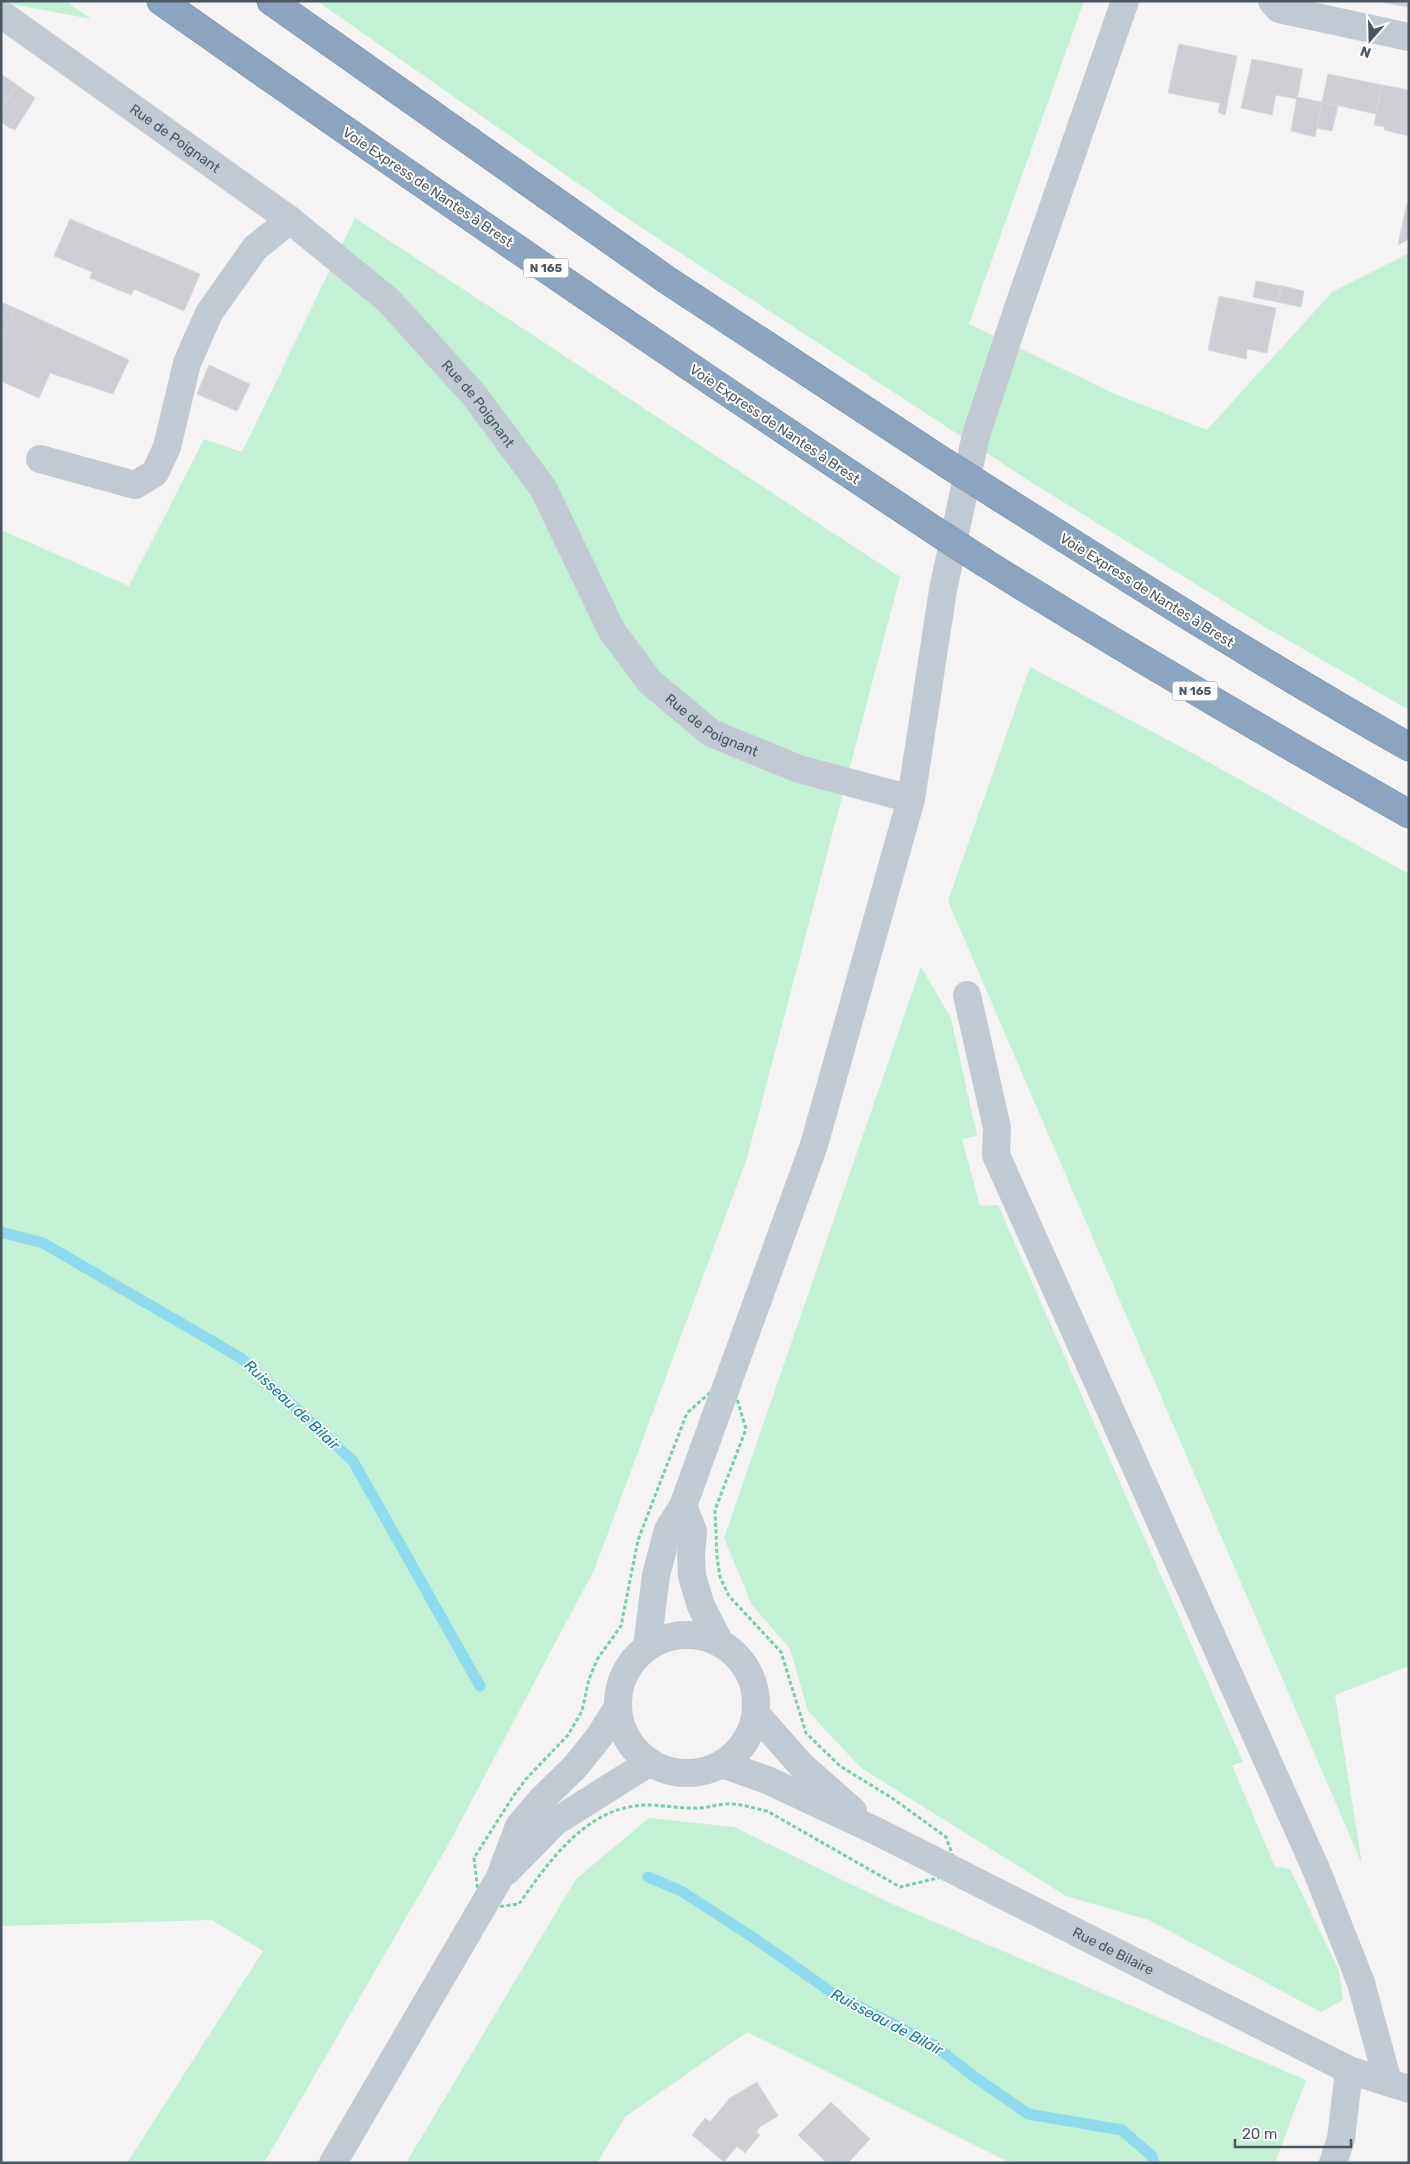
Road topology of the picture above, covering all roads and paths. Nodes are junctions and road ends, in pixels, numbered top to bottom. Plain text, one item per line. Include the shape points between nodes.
1 (162, 1) edge
2 (271, 1) edge
3 (1125, 1) edge
4 (1272, 1) edge
5 (1, 14) edge
6 (1409, 37) edge
7 (290, 220) junction
8 (40, 459) dead end
9 (1409, 747) edge
10 (911, 799) junction
11 (1409, 814) edge
12 (968, 995) dead end
13 (686, 1412) dead end
14 (746, 1429) dead end
15 (683, 1506) junction
16 (720, 1643) junction
17 (647, 1647) junction
18 (618, 1707) junction
19 (756, 1714) junction
20 (650, 1762) junction
21 (722, 1764) junction
22 (876, 1831) junction
23 (946, 1837) dead end
24 (474, 1858) dead end
25 (500, 1877) junction
26 (900, 1887) dead end
27 (519, 1904) dead end
28 (1349, 2070) junction
29 (1398, 2086) edge
30 (333, 2163) edge
31 (1333, 2163) edge

1 - 11 highway, Voie Express de Nantes à Brest / N 165, bridge via 328,119 782,430 934,530 1239,718
2 - 9 highway, Voie Express de Nantes à Brest, bridge via 667,280 944,462 1308,690
3 - 10 street via 976,435 943,590
4 - 6 street via 1279,9
5 - 7 street, Rue de Poignant
7 - 8 street via 255,248 209,313 187,363 167,447 155,473 135,485
7 - 10 street, Rue de Poignant via 388,300 474,395 543,488 612,631 650,682 711,732 799,769
10 - 15 street via 814,1145
12 - 29 street via 997,1128 996,1155 1316,1869
13 - 24 path via 638,1540 621,1626 598,1658 589,1679 582,1711 568,1735 512,1798
14 - 23 path via 715,1510 720,1576 729,1596 781,1652 806,1733 840,1766
15 - 16 street via 693,1532 692,1576 701,1606
15 - 17 street via 668,1530 656,1575
16 - 17 street via 702,1636 683,1635 664,1638
16 - 19 street via 737,1655 749,1673 756,1693
17 - 18 street via 625,1674 619,1690
18 - 20 street via 623,1728 634,1747
18 - 25 street via 575,1767 519,1826
19 - 21 street via 750,1734 738,1751
19 - 22 street, Rue de Bilaire via 801,1765
20 - 21 street via 667,1770 686,1772
20 - 25 street via 555,1822
21 - 22 street, Rue de Bilaire via 767,1780
22 - 28 street, Rue de Bilaire
25 - 30 street
26 - 27 path via 767,1812 727,1804 692,1808 636,1805 609,1812 577,1834 544,1868
28 - 29 street, Rue de Bilaire
28 - 31 street via 1341,2139

